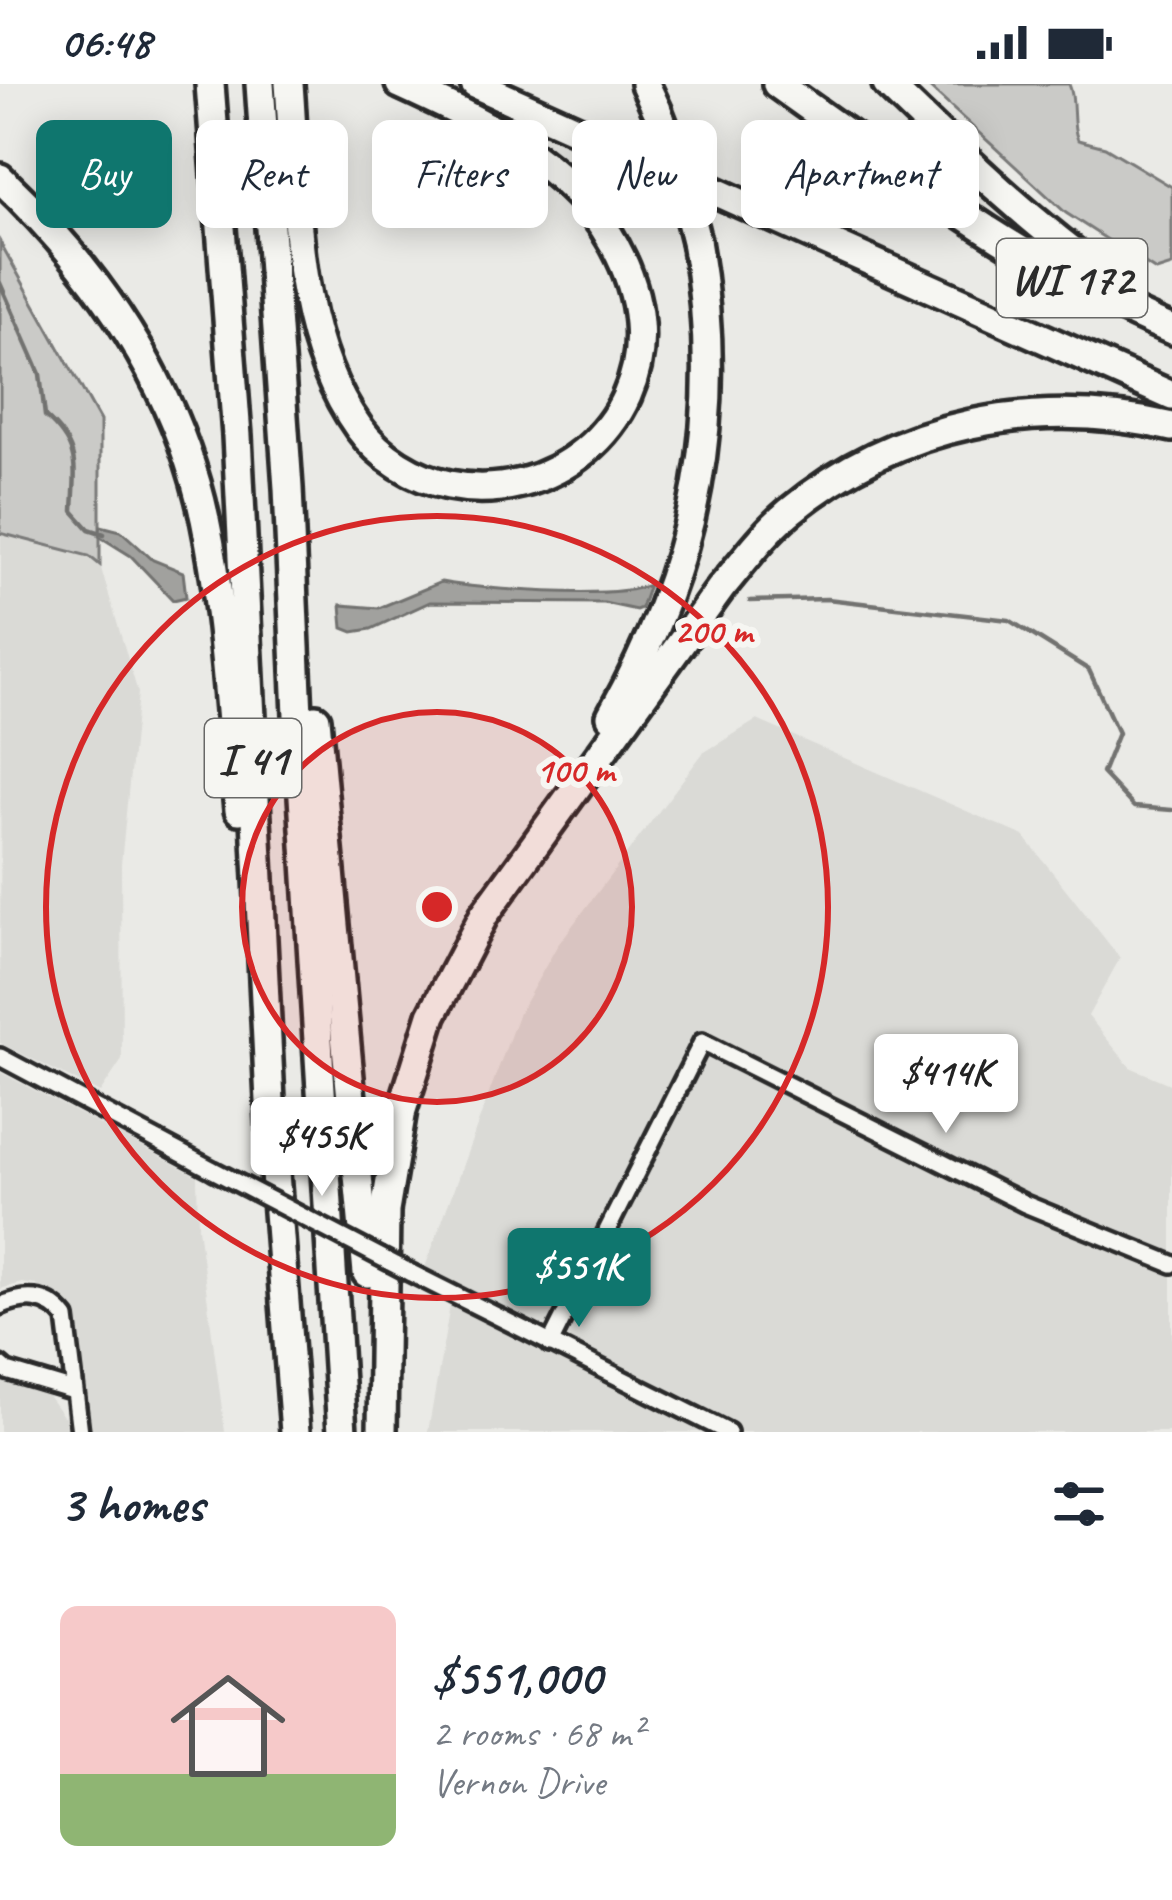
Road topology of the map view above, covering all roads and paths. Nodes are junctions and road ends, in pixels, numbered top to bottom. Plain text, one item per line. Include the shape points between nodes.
1 (210, 84) edge
2 (260, 84) edge
3 (290, 84) edge
4 (400, 84) edge
5 (475, 84) edge
6 (645, 84) edge
7 (887, 84) edge
8 (786, 89) edge
9 (0, 178) edge
10 (1172, 327) edge
11 (1172, 396) edge
12 (1172, 427) edge
13 (288, 488) junction
14 (586, 775) junction
15 (0, 1057) edge
16 (272, 1121) junction
17 (1172, 1264) edge
18 (0, 1306) edge
19 (550, 1344) junction
20 (0, 1365) edge
21 (74, 1390) junction
22 (80, 1432) edge
23 (295, 1432) edge
24 (342, 1432) edge
25 (381, 1432) edge
26 (728, 1432) edge

1 - 16 highway, I 41
2 - 13 highway, I 41
3 - 4 highway via 310,305 352,416 374,445 416,476 482,490 529,483 581,456 621,408 640,346 633,286 567,184 494,129
5 - 11 highway, WI 172
6 - 14 highway, bridge via 697,241 710,389 687,544
7 - 10 highway via 990,185
8 - 10 highway, WI 172 via 1030,254
9 - 16 highway via 57,232 118,313 193,475 216,580
12 - 14 highway via 1028,415 924,435 868,459 762,538
13 - 24 highway, I 41
13 - 25 highway
14 - 25 highway via 484,915 416,1061 385,1211
15 - 19 street, bridge
16 - 23 highway, I 41
17 - 19 street via 1025,1204 702,1042
18 - 21 street via 38,1298 56,1306 65,1318
19 - 26 street
20 - 21 street
21 - 22 street

